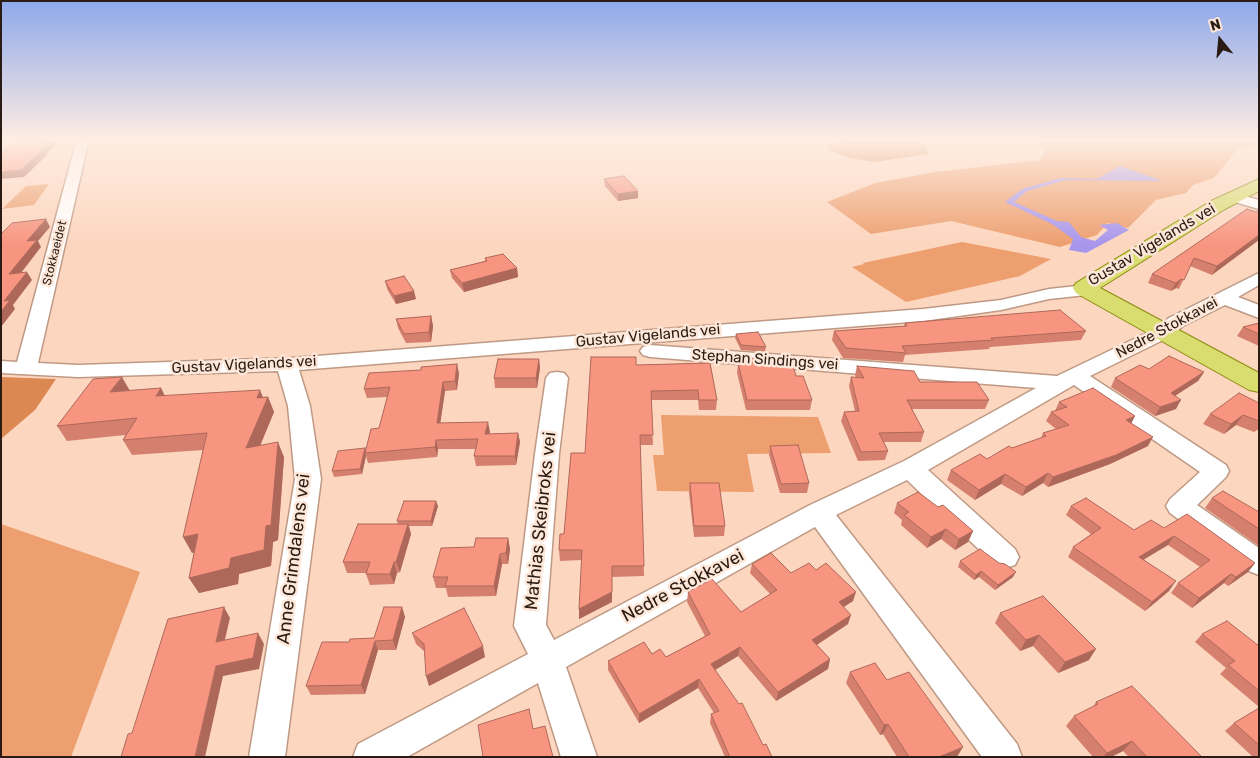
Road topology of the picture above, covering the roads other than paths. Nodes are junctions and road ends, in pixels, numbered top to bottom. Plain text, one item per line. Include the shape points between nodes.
1 (74, 174) edge
2 (1259, 184) edge
3 (1233, 198) junction
4 (1259, 205) edge
5 (1259, 278) edge
6 (1086, 290) junction
7 (1224, 298) junction
8 (1259, 312) edge
9 (1164, 332) junction
10 (650, 351) dead end
11 (291, 364) junction
12 (1, 367) edge
13 (26, 368) junction
14 (557, 378) dead end
15 (1067, 380) junction
16 (1259, 384) edge
17 (910, 468) junction
18 (819, 512) junction
19 (1006, 557) dead end
20 (1259, 563) edge
21 (547, 659) junction
22 (267, 757) edge
23 (371, 757) edge
24 (579, 757) edge
25 (1004, 757) edge

1 - 13 street, Stokkaeidet
2 - 3 main road, Gustav Vigelands vei
3 - 4 street
3 - 6 main road, Gustav Vigelands vei via 1084,286
5 - 7 street, Nedre Stokkavei
6 - 9 main road
6 - 11 street, Gustav Vigelands vei via 932,314
7 - 8 street
7 - 9 street, Nedre Stokkavei via 1176,322
9 - 15 street, Nedre Stokkavei
9 - 16 main road
10 - 15 street, Stephan Sindings vei
11 - 13 street, Gustav Vigelands vei via 78,371
11 - 22 street, Anne Grimdalens vei via 288,371 299,406 308,479
12 - 13 street, Gustav Vigelands vei
14 - 21 street, Mathias Skeibroks vei via 530,626
15 - 17 street, Nedre Stokkavei
15 - 20 street via 1217,471 1179,506
17 - 18 street, Nedre Stokkavei
17 - 19 street
18 - 21 street, Nedre Stokkavei
18 - 25 street
21 - 23 street, Nedre Stokkavei
21 - 24 street

